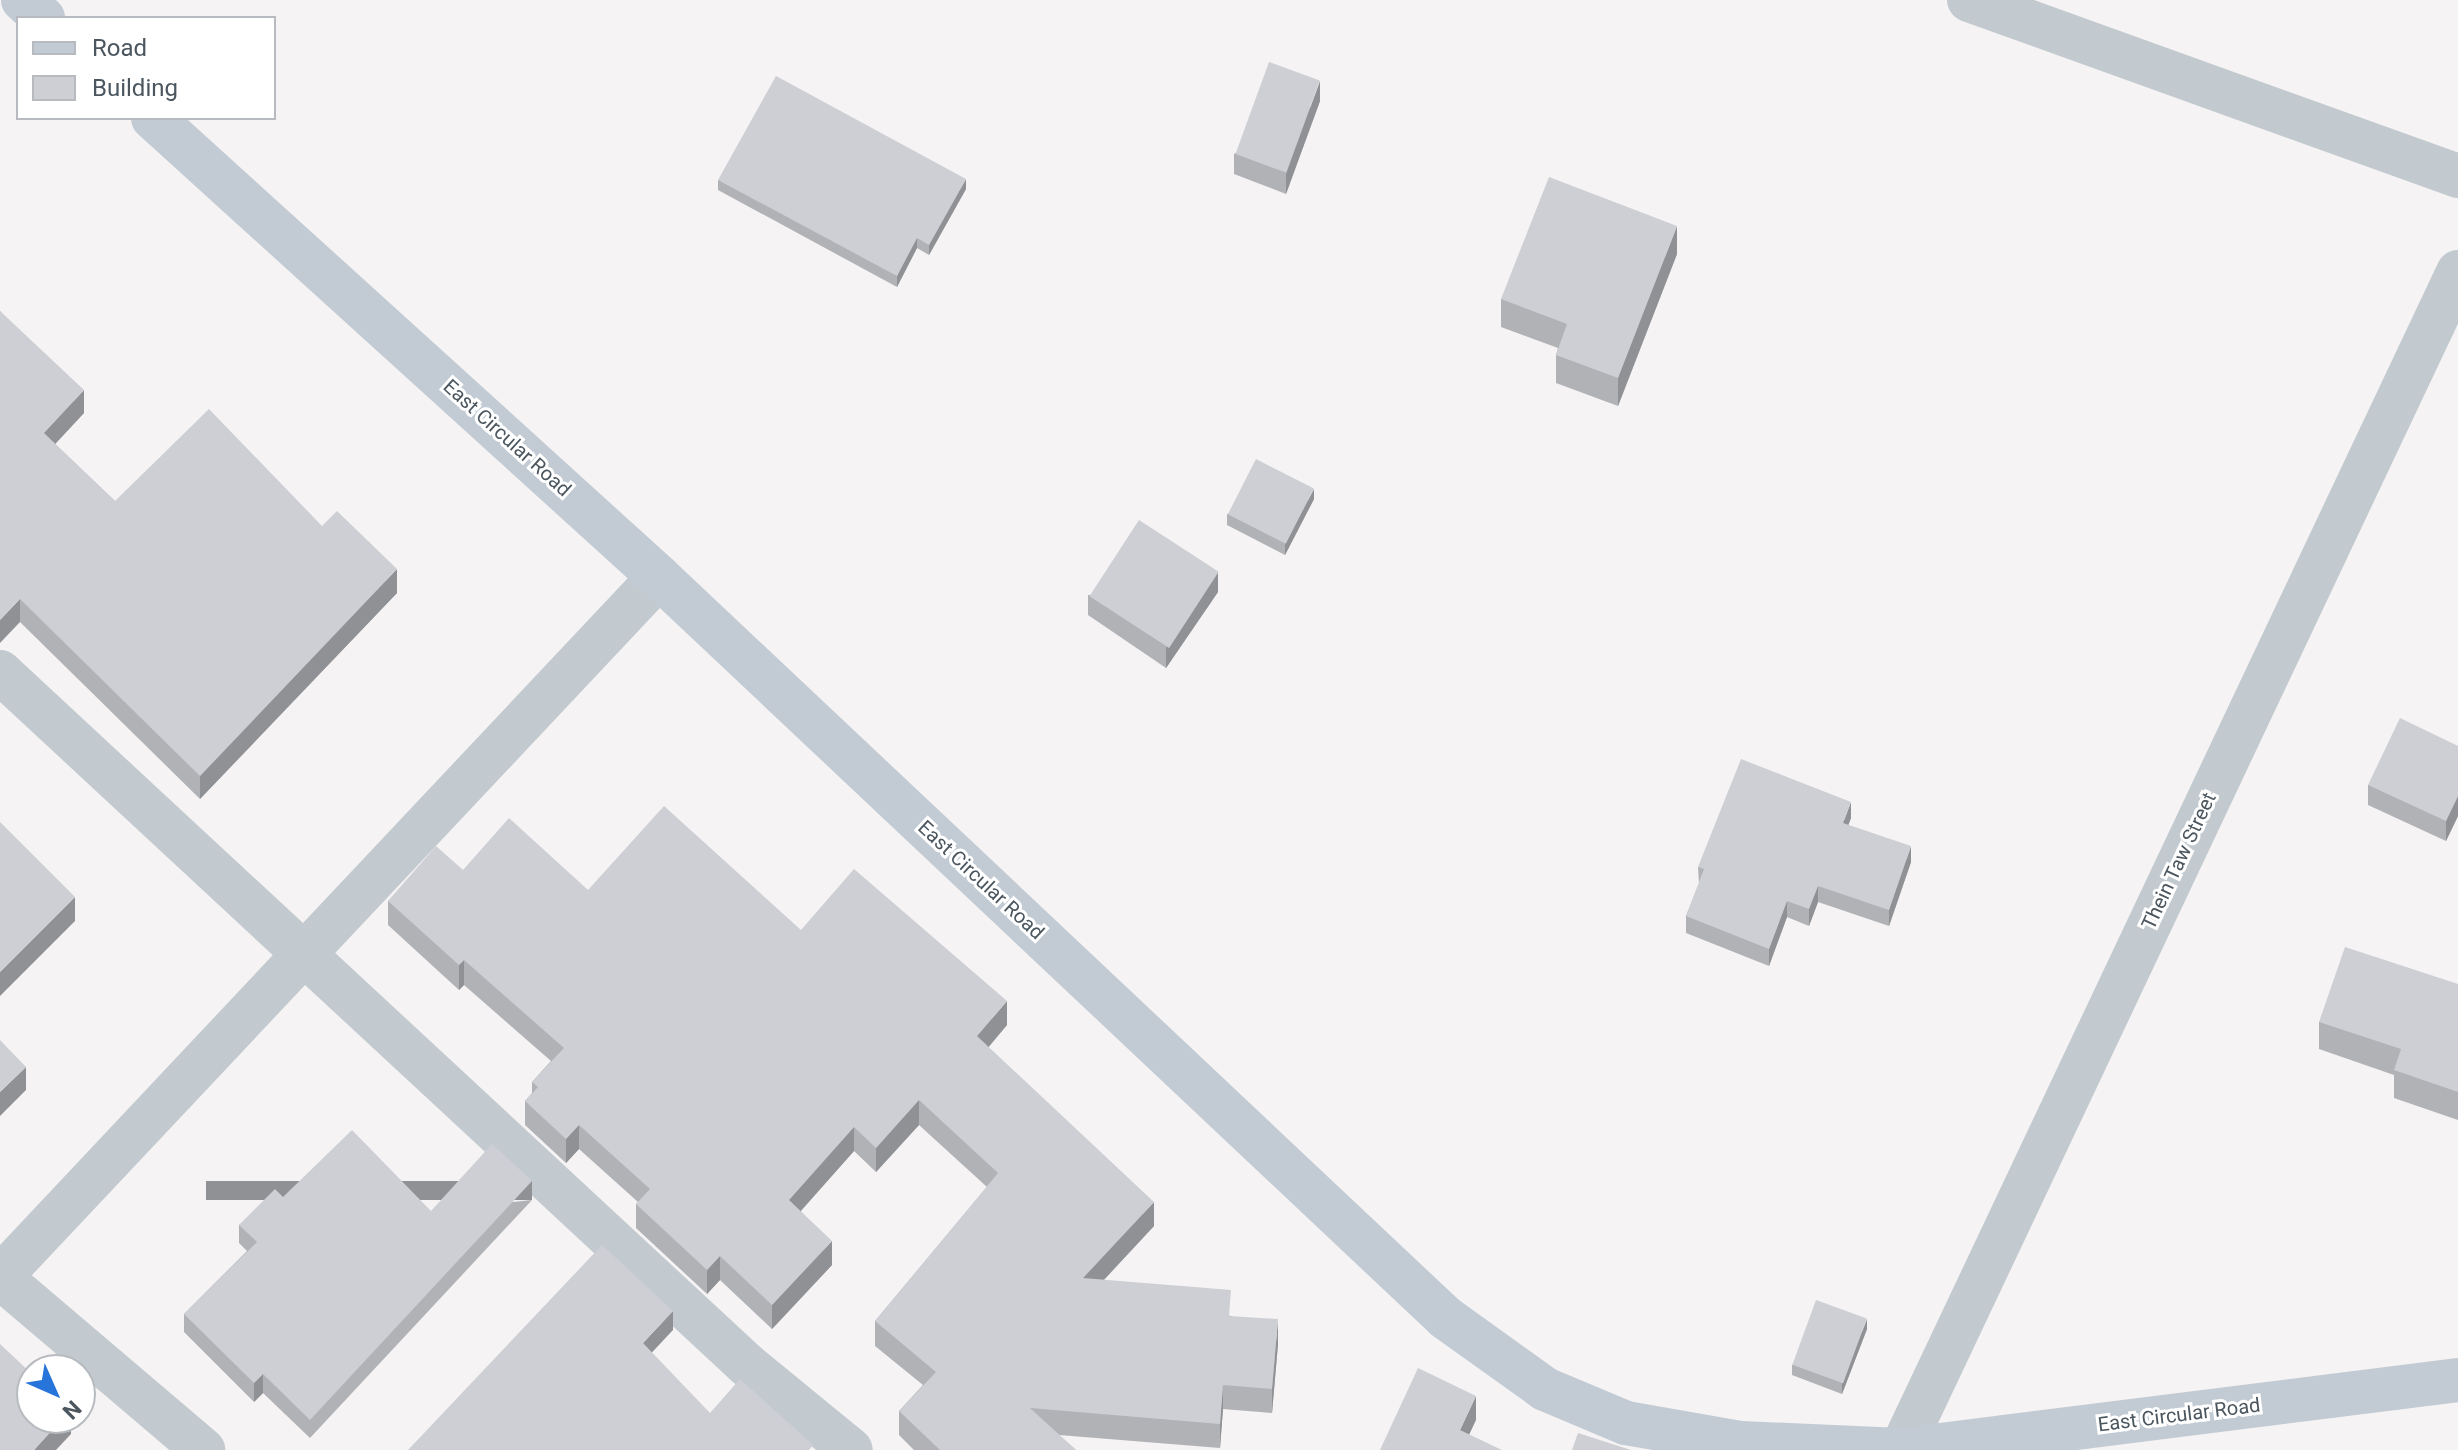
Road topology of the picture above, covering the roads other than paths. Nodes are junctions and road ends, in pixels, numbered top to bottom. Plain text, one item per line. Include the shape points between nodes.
1 (23, 0) edge
2 (1969, 0) edge
3 (41, 16) edge
4 (155, 120) edge
5 (2458, 176) edge
6 (2458, 272) edge
7 (659, 577) junction
8 (0, 672) edge
9 (305, 953) junction
10 (0, 1277) edge
11 (2458, 1380) edge
12 (203, 1450) edge
13 (851, 1450) edge
14 (1901, 1450) edge

1 - 3 street
2 - 5 street
4 - 7 street, East Circular Road
6 - 14 street, Thein Taw Street
7 - 9 street
7 - 14 street, East Circular Road via 1446,1318 1545,1389 1626,1423 1741,1443
8 - 9 street
9 - 10 street
9 - 13 street via 747,1365
10 - 12 street
11 - 14 street, East Circular Road

